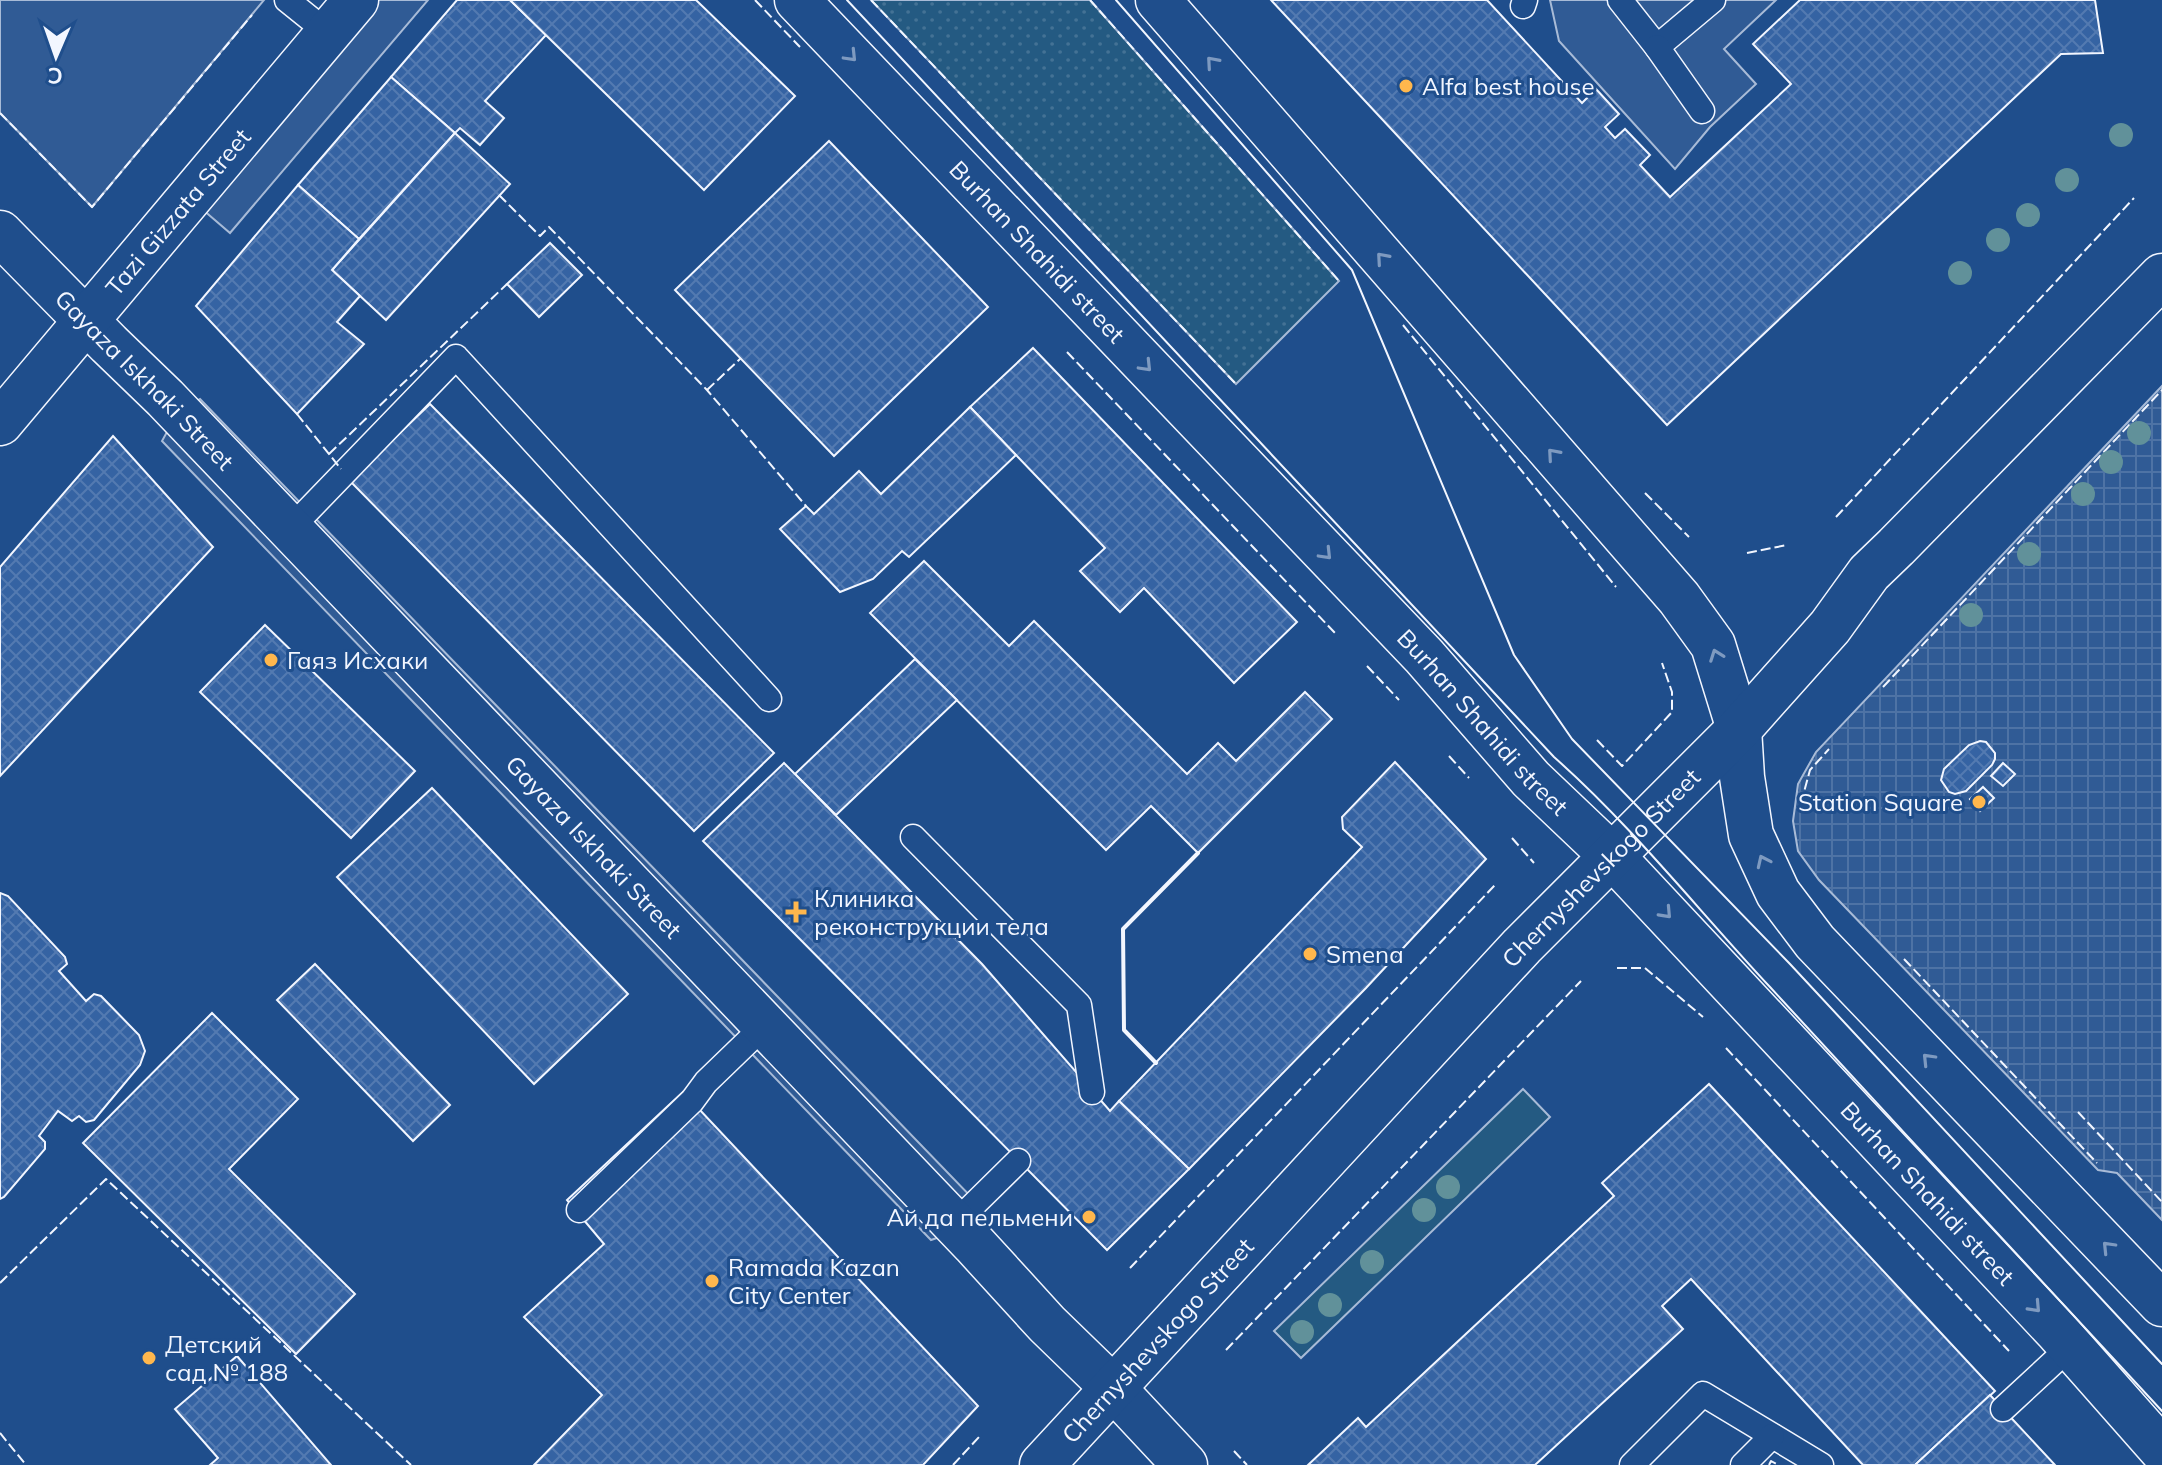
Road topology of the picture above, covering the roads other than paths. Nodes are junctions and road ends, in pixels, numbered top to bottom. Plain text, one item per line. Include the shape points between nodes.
1 (287, 0) edge
2 (356, 0) edge
3 (797, 0) edge
4 (1620, 0) edge
5 (1713, 0) edge
6 (1172, 5) edge
7 (328, 33) junction
8 (1657, 47) junction
9 (1702, 111) dead end
10 (0, 233) edge
11 (2162, 276) edge
12 (87, 321) junction
13 (0, 423) edge
14 (290, 529) junction
15 (769, 699) dead end
16 (1739, 729) junction
17 (913, 837) dead end
18 (1612, 856) junction
19 (764, 1026) junction
20 (1092, 1092) dead end
21 (1018, 1161) dead end
22 (579, 1210) dead end
23 (954, 1224) junction
24 (2162, 1304) edge
25 (2071, 1346) junction
26 (1114, 1389) junction
27 (2003, 1409) dead end
28 (1772, 1436) junction
29 (2162, 1450) edge
30 (1042, 1465) edge
31 (1185, 1465) edge
32 (1632, 1465) edge
33 (1743, 1465) edge
34 (1821, 1465) edge

1 - 7 lane
2 - 7 street, Tazi Gizzata Street
3 -> 18 street, Burhan Shahidi street via 1424,656 1531,779
4 - 8 lane
5 - 8 lane
16 -> 6 street via 1713,645 1679,598
7 - 12 street, Tazi Gizzata Street
8 - 9 lane
10 - 12 street, Gayaza Iskhaki Street
11 - 16 street, Chernyshevskogo Street via 1869,573 1830,627
12 - 13 street, Tazi Gizzata Street
12 - 14 street, Gayaza Iskhaki Street
14 - 15 lane via 456,357
14 - 19 street, Gayaza Iskhaki Street
16 - 18 street, Chernyshevskogo Street
24 -> 16 street via 1815,942 1778,893 1751,835
17 - 20 lane via 1079,1005
18 -> 25 street, Burhan Shahidi street
18 - 26 street, Chernyshevskogo Street via 1522,946
19 - 22 lane
19 - 23 street, Gayaza Iskhaki Street
21 - 23 lane
23 - 26 street, Gayaza Iskhaki Street
25 - 27 lane
25 - 29 street, Burhan Shahidi street
26 - 30 street, Chernyshevskogo Street
26 - 31 street, Gayaza Iskhaki Street
28 - 32 lane via 1703,1394
28 - 33 lane
28 - 34 lane

